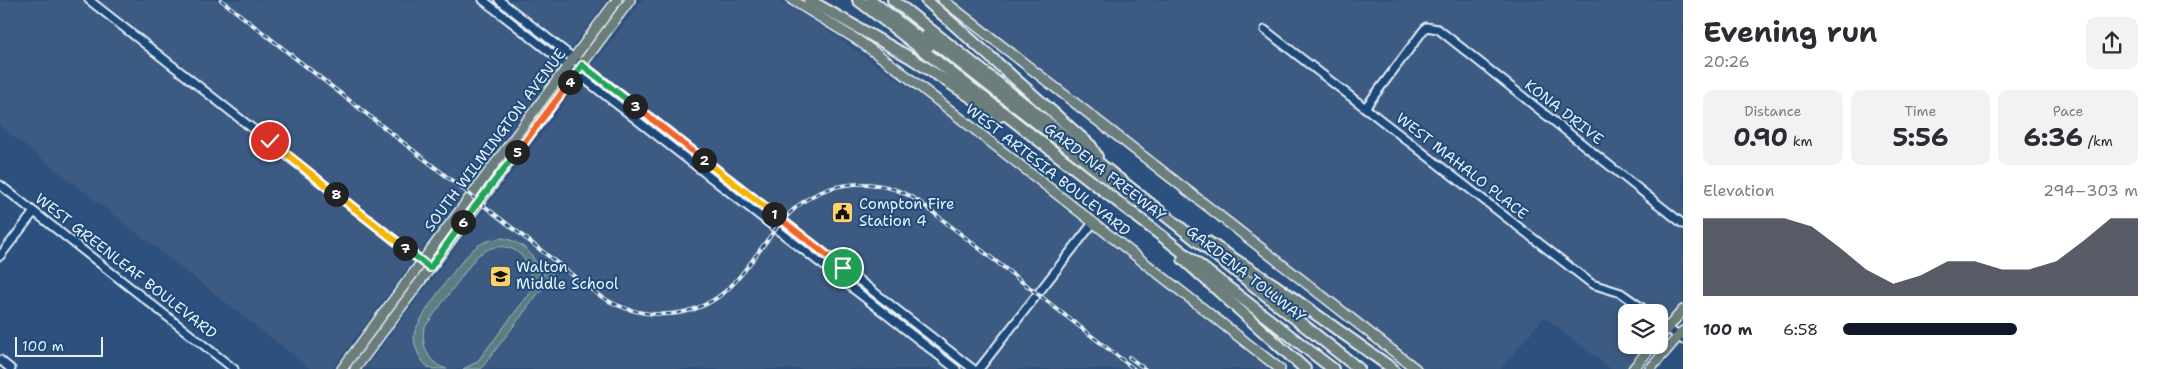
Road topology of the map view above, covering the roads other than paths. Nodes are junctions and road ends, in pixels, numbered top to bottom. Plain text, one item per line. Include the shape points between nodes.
1 (89, 0) edge
2 (483, 0) edge
3 (499, 0) edge
4 (617, 0) edge
5 (630, 0) edge
6 (792, 0) edge
7 (809, 0) edge
8 (858, 0) edge
9 (870, 0) edge
10 (880, 0) edge
11 (892, 0) edge
12 (926, 0) edge
13 (943, 0) edge
14 (508, 7) junction
15 (502, 15) junction
16 (1265, 30) dead end
17 (573, 58) junction
18 (582, 65) junction
19 (567, 66) junction
20 (576, 73) junction
21 (1365, 108) junction
22 (1099, 162) junction
23 (1069, 163) junction
24 (0, 185) edge
25 (1155, 207) junction
26 (34, 212) junction
27 (1140, 218) junction
28 (1093, 223) junction
29 (1683, 224) edge
30 (0, 256) edge
31 (421, 261) junction
32 (430, 268) junction
33 (1636, 304) edge
34 (1683, 310) edge
35 (1668, 327) edge
36 (1668, 329) edge
37 (1681, 336) edge
38 (1646, 354) edge
39 (1344, 357) junction
40 (0, 360) edge
41 (11, 369) edge
42 (234, 369) edge
43 (342, 369) edge
44 (355, 369) edge
45 (956, 369) edge
46 (973, 369) edge
47 (979, 369) edge
48 (1280, 369) edge
49 (1305, 369) edge
50 (1333, 369) edge
51 (1342, 369) edge
52 (1359, 369) edge
53 (1393, 369) edge
54 (1416, 369) edge
55 (1633, 369) edge
56 (1650, 369) edge

1 - 31 street
2 - 15 street
3 - 14 street
4 - 17 main road, SOUTH WILMINGTON AVENUE
5 - 18 main road, SOUTH WILMINGTON AVENUE
6 - 28 main road, WEST ARTESIA BOULEVARD via 895,67
7 - 23 highway via 911,58
8 - 23 highway, GARDENA FREEWAY
9 - 51 highway, GARDENA TOLLWAY
10 - 39 highway, GARDENA TOLLWAY via 1329,353
11 - 22 highway, GARDENA FREEWAY
12 - 22 highway via 1091,146
13 - 54 main road
14 - 15 street
14 - 17 street
15 - 19 street
16 - 21 street, WEST MAHALO PLACE
17 - 18 street
17 - 19 main road, SOUTH WILMINGTON AVENUE
18 - 20 main road, SOUTH WILMINGTON AVENUE
18 - 46 street
19 - 20 street
19 - 31 main road, SOUTH WILMINGTON AVENUE
20 - 32 main road, SOUTH WILMINGTON AVENUE
20 - 45 street
21 - 29 street, KONA DRIVE via 1426,28 1438,29
21 - 33 street, WEST MAHALO PLACE via 1593,285 1621,294
22 - 25 highway, GARDENA FREEWAY
23 - 27 highway, GARDENA FREEWAY
24 - 26 street, WEST GREENLEAF BOULEVARD
25 - 39 highway, GARDENA FREEWAY
25 - 53 highway via 1276,286
26 - 30 street
26 - 42 street, WEST GREENLEAF BOULEVARD
27 - 49 highway via 1221,296
27 - 50 highway, GARDENA FREEWAY
28 - 47 street
28 - 48 main road, WEST ARTESIA BOULEVARD
31 - 32 street
31 - 43 main road, SOUTH WILMINGTON AVENUE
32 - 44 main road, SOUTH WILMINGTON AVENUE
34 - 35 main road
36 - 37 street
37 - 56 main road
38 - 55 main road
39 - 52 highway, GARDENA FREEWAY
40 - 41 street

